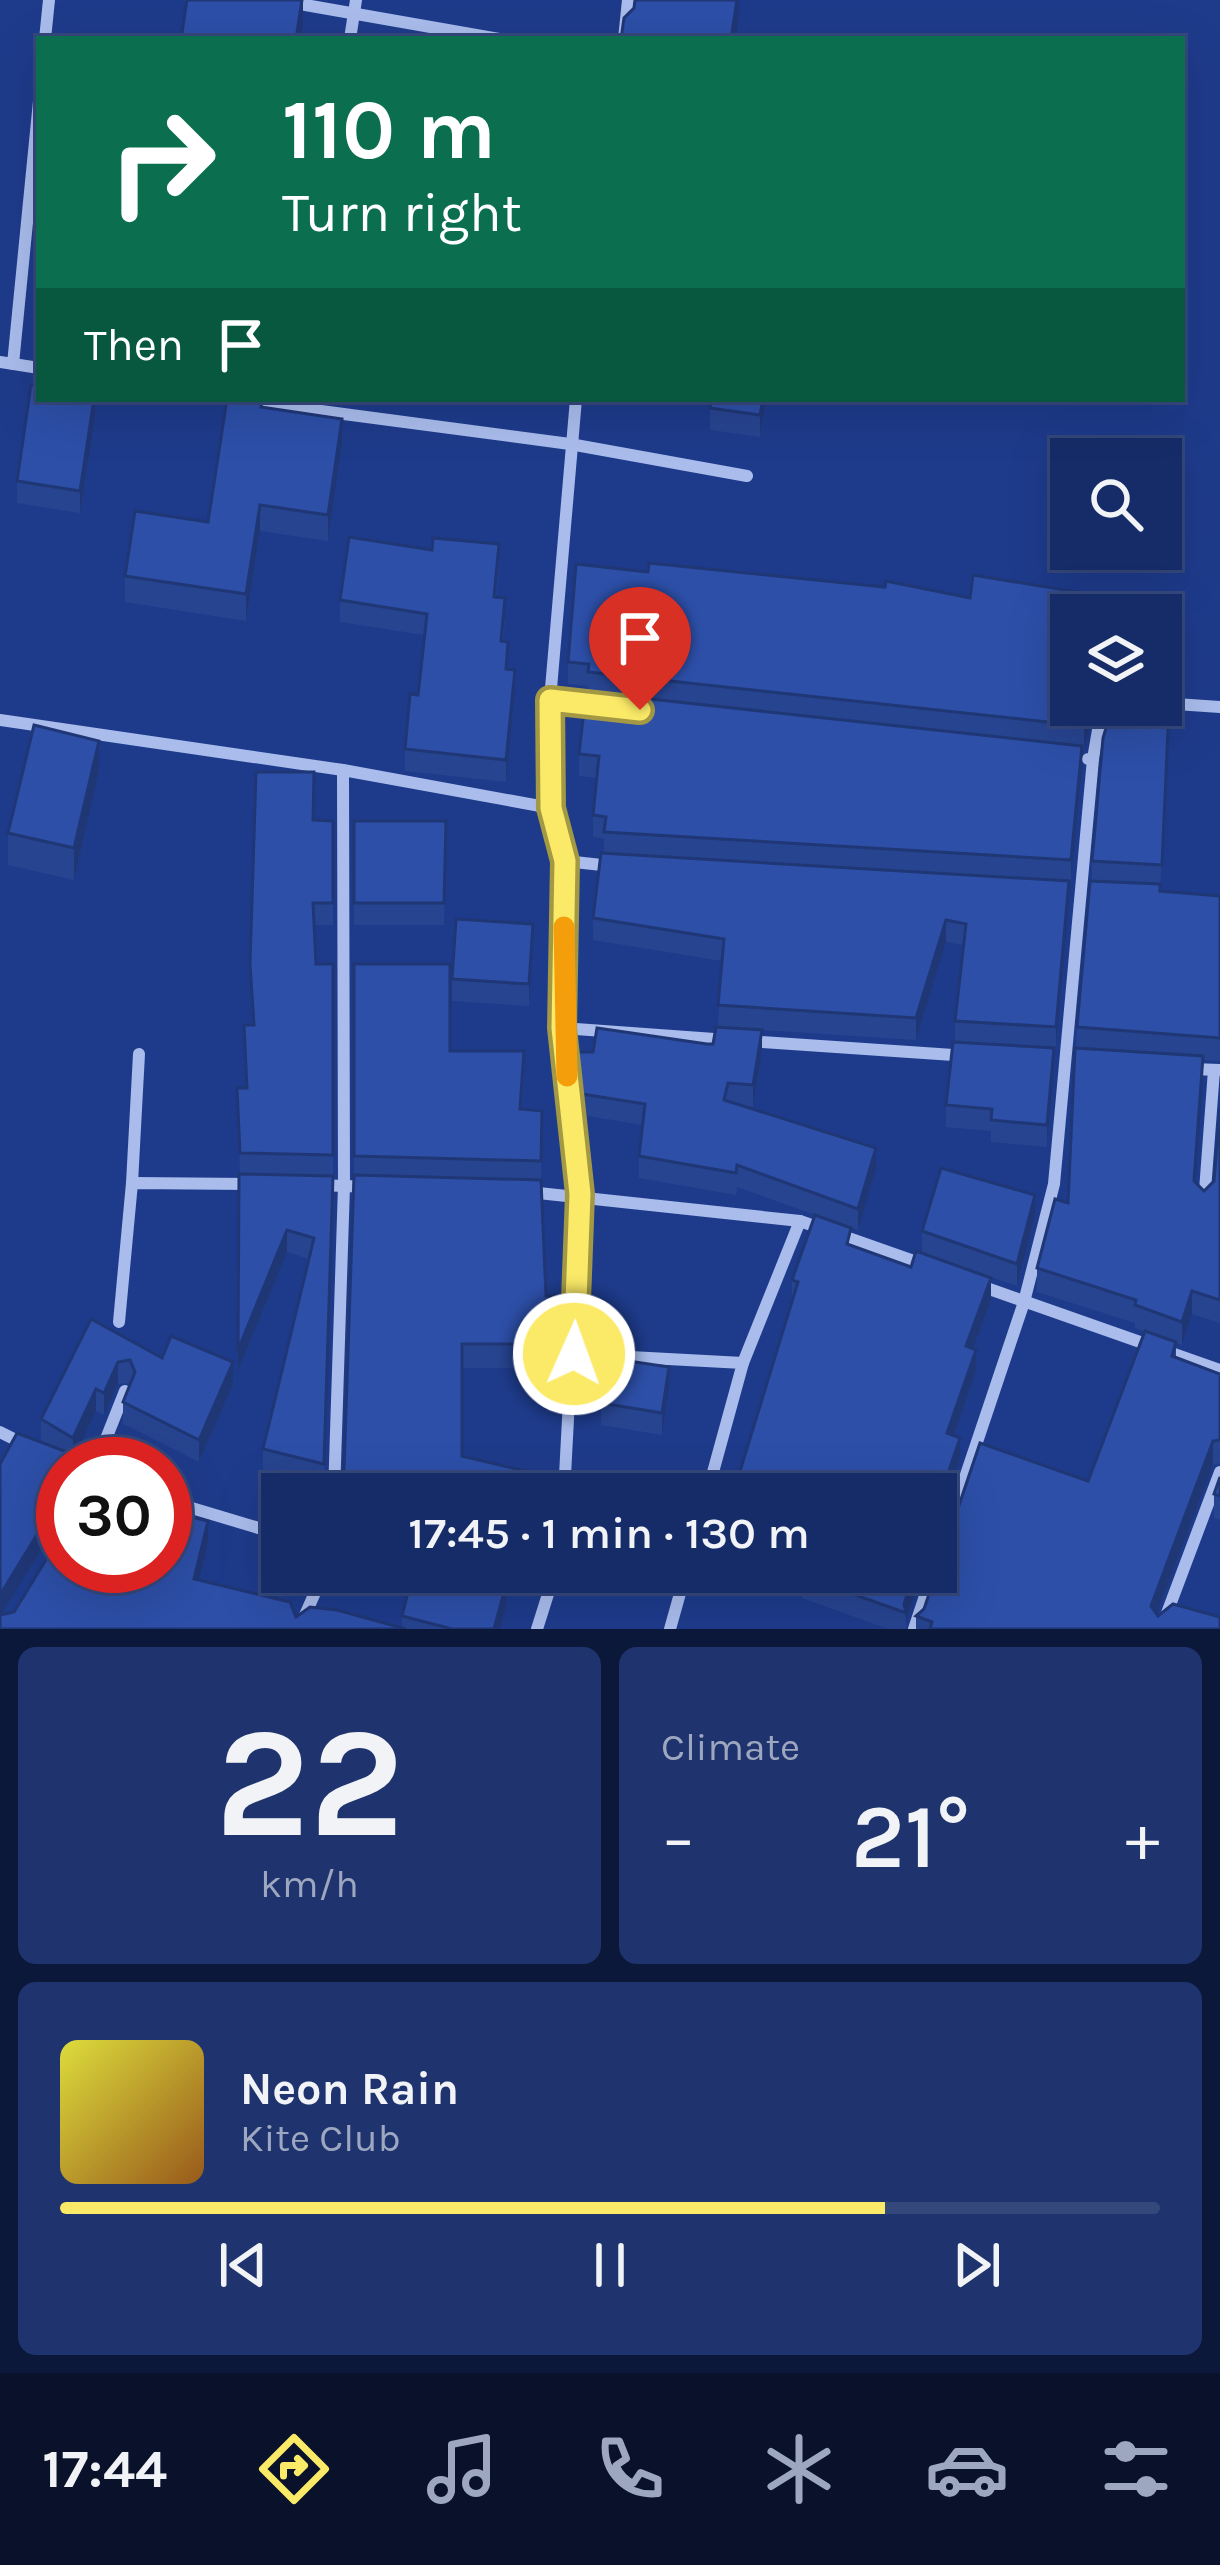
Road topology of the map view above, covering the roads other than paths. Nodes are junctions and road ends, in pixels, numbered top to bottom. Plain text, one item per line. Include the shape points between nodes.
1 (49, 0) edge
2 (278, 0) edge
3 (628, 0) edge
4 (356, 6) edge
5 (45, 36) edge
6 (351, 36) edge
7 (486, 36) edge
8 (624, 36) edge
9 (36, 125) edge
10 (6, 363) edge
11 (36, 368) edge
12 (576, 402) edge
13 (287, 404) edge
14 (570, 444) junction
15 (747, 476) dead end
16 (550, 700) junction
17 (1182, 704) edge
18 (1220, 707) edge
19 (621, 708) edge
20 (0, 720) edge
21 (1100, 726) edge
22 (1070, 757) edge
23 (1093, 759) junction
24 (343, 770) junction
25 (551, 808) junction
26 (565, 861) junction
27 (624, 867) edge
28 (1057, 891) edge
29 (1080, 892) junction
30 (1104, 894) edge
31 (562, 1028) junction
32 (139, 1054) dead end
33 (974, 1057) edge
34 (1042, 1061) edge
35 (1066, 1063) junction
36 (1087, 1064) edge
37 (1172, 1068) edge
38 (1217, 1070) edge
39 (132, 1183) junction
40 (273, 1185) edge
41 (296, 1185) edge
42 (344, 1186) junction
43 (391, 1187) edge
44 (509, 1192) edge
45 (580, 1194) junction
46 (1204, 1204) edge
47 (800, 1221) junction
48 (944, 1272) edge
49 (964, 1279) edge
50 (1024, 1302) junction
51 (119, 1322) dead end
52 (574, 1354) junction
53 (743, 1363) junction
54 (1220, 1370) edge
55 (125, 1391) edge
56 (0, 1432) edge
57 (107, 1437) edge
58 (36, 1450) edge
59 (1220, 1472) edge
60 (335, 1473) edge
61 (565, 1473) edge
62 (713, 1473) edge
63 (957, 1502) edge
64 (192, 1508) edge
65 (261, 1529) edge
66 (315, 1593) edge
67 (548, 1593) edge
68 (680, 1593) edge
69 (926, 1593) edge
70 (299, 1629) edge
71 (537, 1629) edge
72 (670, 1629) edge
73 (914, 1629) edge
74 (1161, 1629) edge

1 - 5 street
2 - 4 street
3 - 8 street
4 - 6 street
4 - 7 street
9 - 10 street
10 - 11 street
12 - 14 street
13 - 14 street
14 - 15 street
14 - 16 street
16 - 19 street
16 - 25 street
17 - 18 street
20 - 24 street
21 - 23 street
22 - 23 street
23 - 29 street
24 - 25 street
24 - 42 street
25 - 26 street
26 - 27 street
26 - 31 street
28 - 29 street
29 - 30 street
29 - 35 street
31 - 33 street
31 - 45 street
32 - 39 street
34 - 35 street
35 - 36 street
35 - 50 street via 1054,1184
37 - 38 street
38 - 46 street
39 - 40 street
39 - 51 street
41 - 42 street
42 - 43 street
42 - 60 street
44 - 45 street
45 - 47 street
45 - 52 street
47 - 48 street
47 - 53 street
49 - 50 street
50 - 54 street
50 - 63 street
52 - 53 street
52 - 61 street
53 - 62 street
55 - 57 street
56 - 58 street
59 - 74 street
64 - 65 street
66 - 70 street
67 - 71 street
68 - 72 street
69 - 73 street

